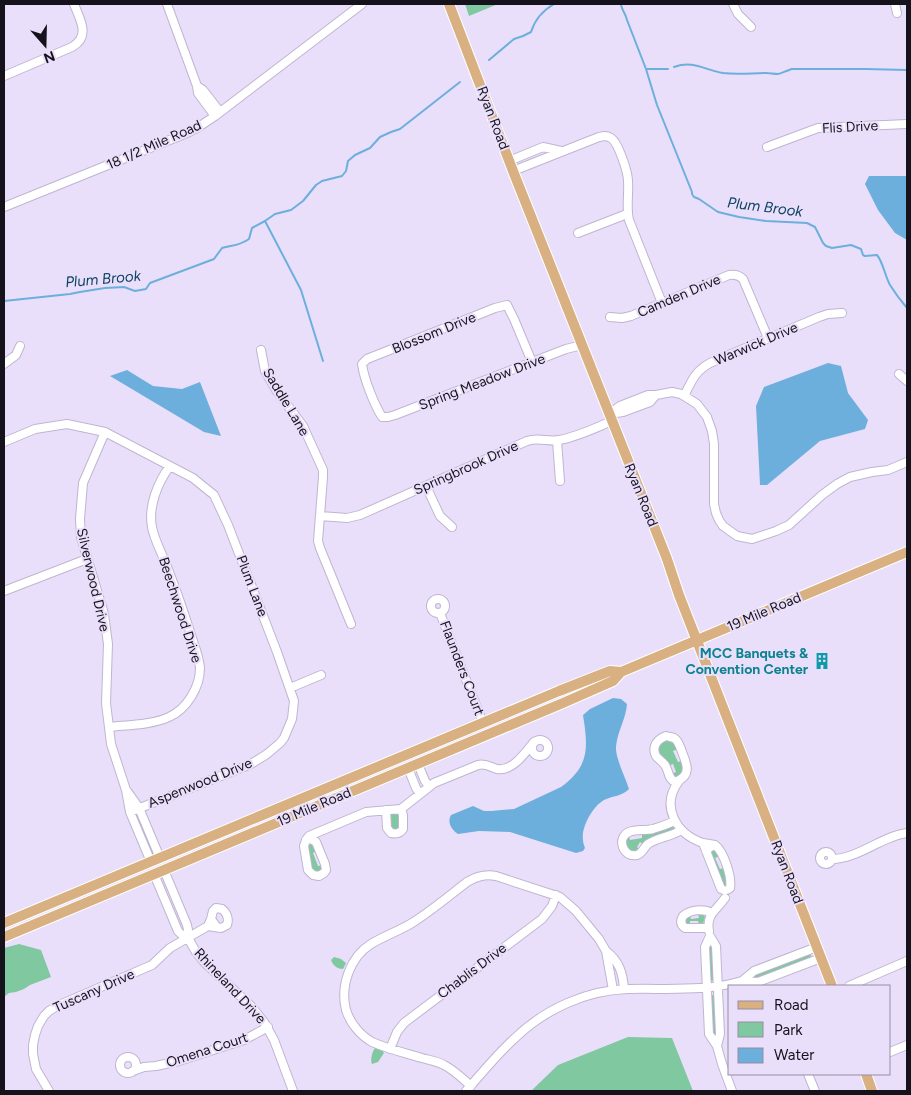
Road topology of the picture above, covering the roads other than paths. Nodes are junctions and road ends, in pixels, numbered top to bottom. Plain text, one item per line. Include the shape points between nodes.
1 (74, 4) edge
2 (362, 4) edge
3 (449, 4) edge
4 (733, 4) edge
5 (895, 4) edge
6 (170, 5) edge
7 (897, 13) dead end
8 (751, 27) dead end
9 (4, 76) edge
10 (217, 114) junction
11 (907, 124) edge
12 (766, 147) dead end
13 (561, 151) junction
14 (509, 160) junction
15 (513, 171) junction
16 (4, 206) edge
17 (628, 214) junction
18 (578, 233) dead end
19 (662, 303) junction
20 (842, 313) dead end
21 (610, 317) dead end
22 (768, 338) junction
23 (582, 345) junction
24 (20, 346) dead end
25 (261, 350) dead end
26 (532, 362) junction
27 (4, 364) edge
28 (899, 374) dead end
29 (907, 381) edge
30 (684, 396) junction
31 (382, 417) joint
32 (611, 417) junction
33 (105, 432) junction
34 (557, 441) junction
35 (4, 442) edge
36 (907, 462) edge
37 (170, 466) junction
38 (560, 481) dead end
39 (426, 486) junction
40 (320, 516) junction
41 (452, 527) dead end
42 (907, 552) edge
43 (87, 559) junction
44 (4, 591) edge
45 (440, 613) dead end
46 (351, 624) dead end
47 (697, 640) junction
48 (621, 672) junction
49 (321, 675) dead end
50 (595, 677) junction
51 (290, 688) junction
52 (597, 689) junction
53 (505, 714) junction
54 (483, 723) junction
55 (109, 727) junction
56 (505, 728) junction
57 (288, 730) joint
58 (529, 752) junction
59 (404, 756) junction
60 (418, 764) junction
61 (406, 769) junction
62 (671, 780) junction
63 (679, 781) junction
64 (429, 786) junction
65 (674, 789) junction
66 (126, 790) junction
67 (420, 794) junction
68 (139, 808) junction
69 (402, 809) junction
70 (386, 810) junction
71 (130, 812) junction
72 (675, 821) junction
73 (680, 830) junction
74 (222, 832) junction
75 (907, 834) edge
76 (315, 838) junction
77 (703, 843) junction
78 (715, 845) junction
79 (223, 846) junction
80 (706, 851) junction
81 (832, 859) dead end
82 (155, 860) junction
83 (164, 870) junction
84 (128, 871) junction
85 (154, 874) junction
86 (129, 885) junction
87 (730, 888) junction
88 (721, 889) junction
89 (556, 895) junction
90 (725, 898) junction
91 (712, 913) junction
92 (4, 923) edge
93 (211, 924) dead end
94 (709, 932) junction
95 (4, 937) edge
96 (188, 938) junction
97 (816, 947) junction
98 (606, 951) junction
99 (821, 958) junction
100 (907, 961) edge
101 (742, 981) junction
102 (832, 985) edge
103 (851, 985) edge
104 (718, 987) junction
105 (707, 988) junction
106 (624, 989) junction
107 (613, 990) junction
108 (268, 1028) junction
109 (907, 1045) edge
110 (717, 1046) junction
111 (390, 1049) junction
112 (891, 1052) edge
113 (135, 1061) junction
114 (144, 1067) junction
115 (133, 1071) junction
116 (808, 1075) edge
117 (866, 1075) edge
118 (468, 1088) edge
119 (49, 1091) edge
120 (293, 1091) edge
121 (732, 1091) edge
122 (815, 1091) edge
123 (872, 1091) edge

1 - 9 street via 83,28 80,41
2 - 10 street, 18 1/2 Mile Road
3 - 14 main road, Ryan Road
4 - 8 street
5 - 7 street
6 - 10 street via 197,86 203,90
10 - 16 street, 18 1/2 Mile Road via 187,133
11 - 12 street, Flis Drive via 818,128
13 - 14 street via 543,148
13 - 15 street
13 - 17 street via 599,136 611,138 628,176
14 - 15 main road, Ryan Road
15 - 23 main road, Ryan Road
17 - 18 street
17 - 19 street
19 - 21 street, Camden Drive via 627,317
19 - 22 street, Camden Drive via 729,275 738,275
20 - 22 street, Warwick Drive via 819,317
22 - 30 street, Warwick Drive via 702,367
23 - 26 street, Spring Meadow Drive
23 - 32 main road, Ryan Road
24 - 27 street via 16,355
25 - 40 street, Saddle Lane via 265,371 303,426 322,470
26 - 31 street, Spring Meadow Drive via 395,415
26 - 31 street, Blossom Drive via 507,305 495,308 367,359 362,364
28 - 29 street
30 - 32 street, Springbrook Drive via 672,392 656,394 650,402
30 - 36 street via 697,404 707,417 714,444 716,513 723,526 736,536 752,539 776,531 789,525 837,484 856,475 888,470
32 - 34 street, Springbrook Drive
32 - 47 main road, Ryan Road
33 - 35 street, Plum Lane via 67,424 35,429
33 - 37 street, Plum Lane
33 - 43 street, Silverwood Drive via 83,483 80,519
34 - 38 street
34 - 39 street, Springbrook Drive via 527,441
37 - 51 street, Plum Lane via 193,478 214,495
37 - 55 street, Beechwood Drive via 154,498 152,527 180,599 198,658 197,685 188,702 168,718
39 - 40 street, Springbrook Drive via 360,515 347,518
39 - 41 street via 440,516
40 - 46 street, Saddle Lane via 320,548
42 - 47 main road, 19 Mile Road
43 - 44 street
43 - 55 street, Silverwood Drive via 104,614 108,644 106,703
45 - 54 street, Flaunders Court
47 - 48 main road, 19 Mile Road
47 - 97 main road, Ryan Road
48 - 50 main road, 19 Mile Road via 610,671
48 - 52 main road, 19 Mile Road via 613,681
49 - 51 street
50 - 52 main road via 599,682
50 - 53 main road, 19 Mile Road
51 - 57 street, Plum Lane via 294,701
52 - 56 main road, 19 Mile Road
53 - 54 main road, 19 Mile Road
53 - 56 main road via 509,721
54 - 59 main road, 19 Mile Road
55 - 66 street, Silverwood Drive
56 - 60 main road, 19 Mile Road
57 - 68 street, Aspenwood Drive via 280,744 252,764
58 - 58 street via 538,740 548,744 545,754 540,756
58 - 64 street via 506,769 482,764
59 - 61 main road via 400,762
59 - 74 main road, 19 Mile Road
60 - 61 main road, 19 Mile Road
60 - 64 street
61 - 67 street
61 - 79 main road, 19 Mile Road
62 - 63 street
62 - 63 street via 654,750 657,741 666,736 678,742 687,764 687,771
62 - 65 street
63 - 65 street
64 - 67 street
65 - 72 street via 671,806
66 - 68 street, Silverwood Drive
66 - 71 street, Silverwood Drive
67 - 69 street
68 - 71 street, Aspenwood Drive
68 - 82 street, Silverwood Drive
69 - 70 street
69 - 70 street via 403,829 396,834 387,828
70 - 76 street via 362,813
71 - 82 street, Silverwood Drive
72 - 73 street
72 - 73 street via 654,829 629,832 622,839 624,849 637,855 646,845
73 - 77 street
74 - 79 main road via 226,839
74 - 82 main road, 19 Mile Road
75 - 81 street via 846,857
76 - 76 street via 309,836 304,846 309,872 319,876 326,867
77 - 78 street
77 - 80 street
78 - 80 street
78 - 87 street via 720,849 730,877
79 - 83 main road, 19 Mile Road
80 - 88 street
82 - 84 main road, 19 Mile Road
83 - 85 main road, 19 Mile Road
83 - 96 street, Rhineland Drive via 187,925
84 - 86 main road via 124,878
84 - 92 main road, 19 Mile Road
85 - 86 main road, 19 Mile Road
85 - 96 street, Rhineland Drive via 178,931
86 - 95 main road, 19 Mile Road
87 - 88 street via 726,891
87 - 90 street
88 - 90 street
89 - 98 street via 576,911
89 - 111 street, Chablis Drive via 542,919 404,1023
89 - 111 street via 496,876 476,877 410,924 359,953 347,976 345,1005 358,1031 367,1039
90 - 91 street
91 - 94 street
91 - 94 street via 706,910 686,913 681,924
93 - 96 street, Tuscany Drive
94 - 104 street via 716,946
94 - 105 street via 705,947
96 - 108 street, Rhineland Drive via 200,958 252,1007
96 - 119 street, Tuscany Drive via 145,968 61,1004 44,1016 32,1045 36,1069
97 - 99 main road, Ryan Road
97 - 101 street via 754,971
98 - 106 street via 618,965
98 - 107 street
99 - 101 street via 758,982
99 - 102 main road, Ryan Road
100 - 103 street
101 - 104 street
104 - 105 street
104 - 110 street via 720,1034
105 - 106 street
105 - 110 street via 709,1034
106 - 107 street
107 - 118 street via 569,1002 531,1024
108 - 114 street, Omena Court via 244,1040 179,1061
108 - 120 street, Rhineland Drive
109 - 112 street
110 - 121 street
111 - 118 street via 443,1064 453,1070
113 - 114 street
113 - 115 street
113 - 115 street via 127,1057 121,1062 124,1071
114 - 115 street, Omena Court
116 - 122 street
117 - 123 main road

